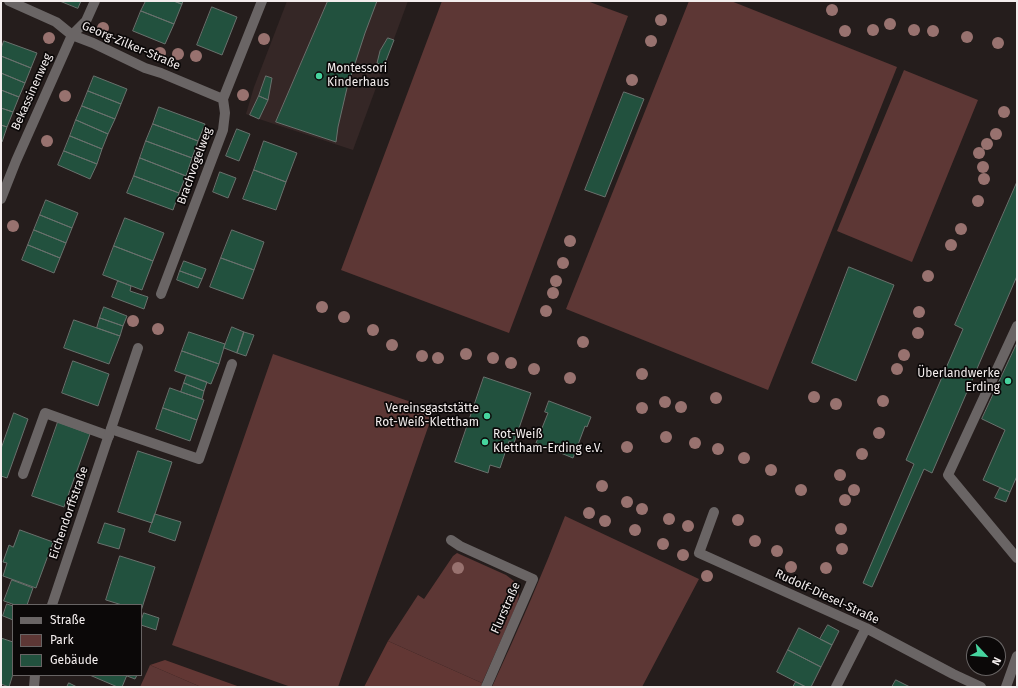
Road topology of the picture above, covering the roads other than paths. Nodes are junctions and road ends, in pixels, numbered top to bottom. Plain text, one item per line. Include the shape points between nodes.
1 (9, 1) edge
2 (95, 1) edge
3 (262, 1) edge
4 (72, 35) junction
5 (223, 99) junction
6 (1, 199) edge
7 (161, 294) dead end
8 (1017, 326) edge
9 (138, 348) dead end
10 (232, 364) dead end
11 (110, 432) junction
12 (23, 474) dead end
13 (714, 512) dead end
14 (451, 540) dead end
15 (1017, 558) edge
16 (52, 604) edge
17 (866, 628) junction
18 (1017, 656) edge
19 (35, 676) edge
20 (34, 687) edge
21 (486, 687) edge
22 (836, 687) edge
23 (981, 687) edge
24 (1006, 687) edge

1 - 4 street, Georg-Zilker-Straße via 56,22
2 - 4 street, Bekassinenweg via 86,21
3 - 5 street, Brachvogelweg
4 - 5 street, Georg-Zilker-Straße
4 - 6 street, Bekassinenweg
5 - 7 street, Brachvogelweg via 223,130
8 - 15 street via 948,475
9 - 11 street, Eichendorffstraße
10 - 11 street via 200,459
11 - 12 street via 45,413
11 - 16 street, Eichendorffstraße
13 - 17 street, Rudolf-Diesel-Straße via 699,553
14 - 21 street, Flurstraße via 533,579
17 - 22 street
17 - 23 street, Rudolf-Diesel-Straße
18 - 24 street
19 - 20 street

